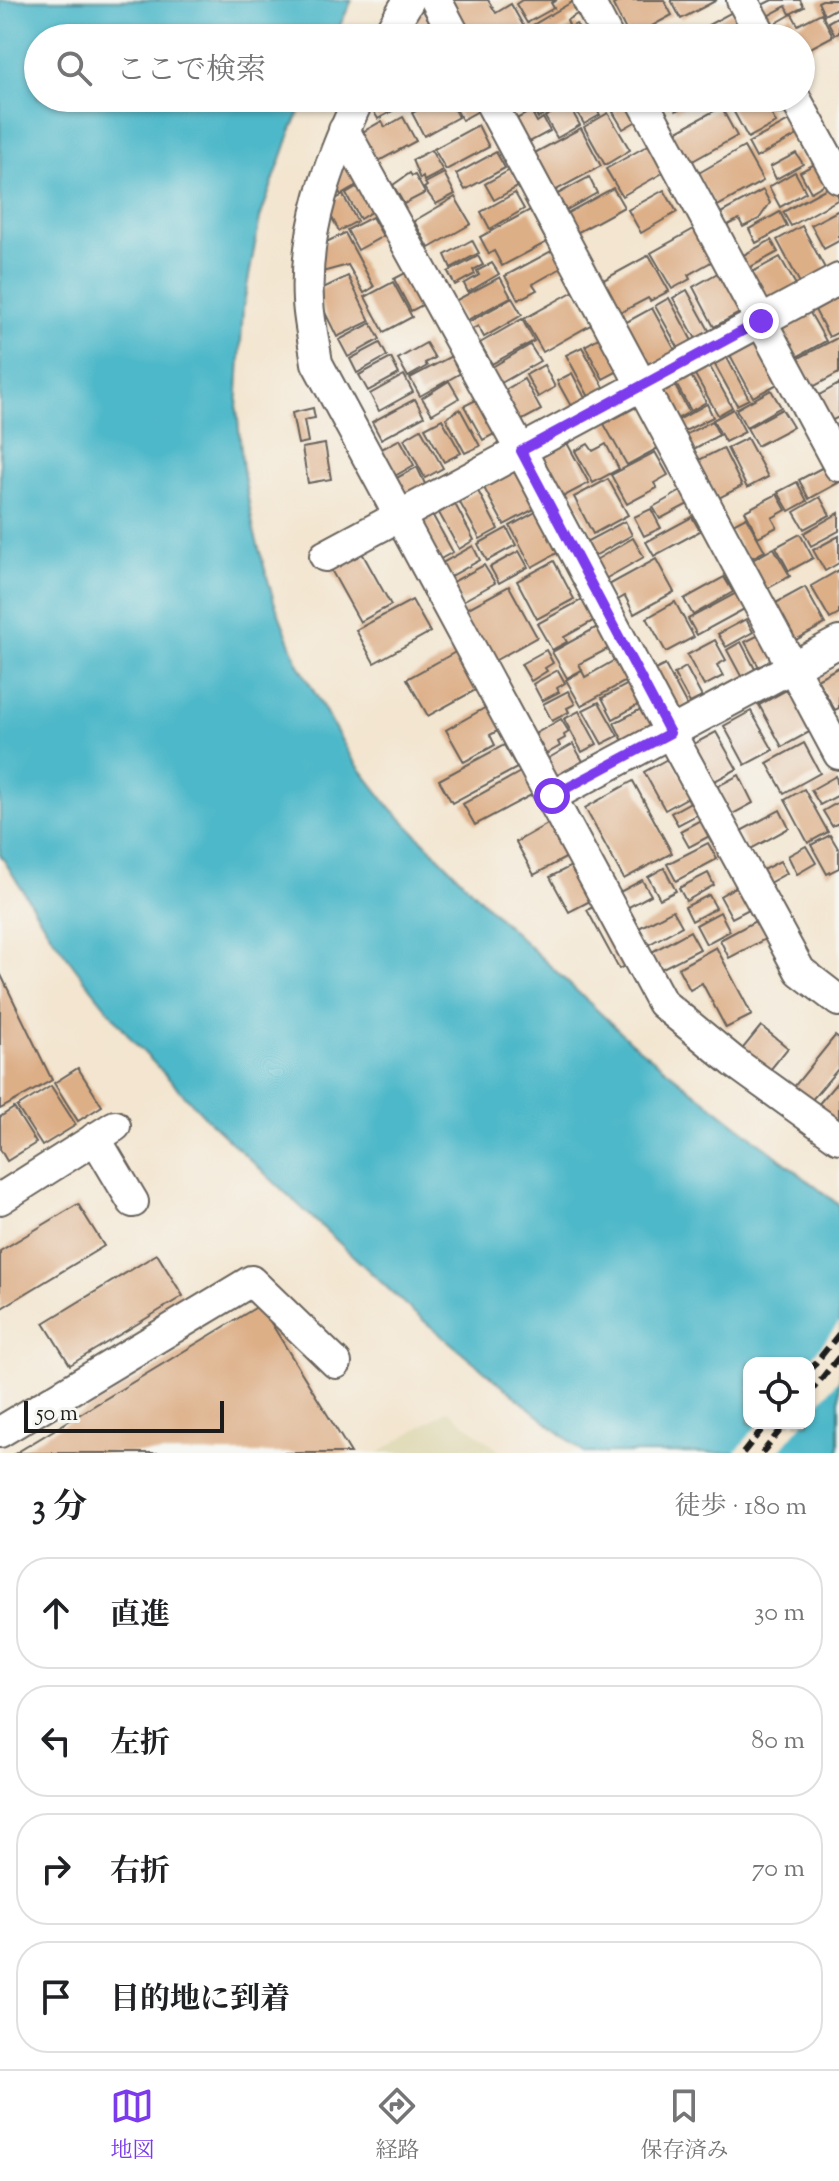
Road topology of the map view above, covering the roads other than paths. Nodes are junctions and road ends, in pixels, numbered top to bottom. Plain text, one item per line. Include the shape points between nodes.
1 (409, 0) edge
2 (436, 0) edge
3 (588, 0) edge
4 (742, 0) edge
5 (394, 24) edge
6 (449, 24) edge
7 (601, 24) edge
8 (755, 24) edge
9 (352, 112) edge
10 (496, 112) edge
11 (649, 112) edge
12 (803, 112) edge
13 (344, 130) junction
14 (839, 178) edge
15 (839, 279) edge
16 (761, 321) junction
17 (642, 385) junction
18 (521, 451) junction
19 (839, 466) edge
20 (398, 517) junction
21 (325, 556) dead end
22 (839, 642) edge
23 (793, 667) junction
24 (670, 733) junction
25 (839, 754) edge
26 (552, 796) junction
27 (839, 1001) edge
28 (106, 1125) junction
29 (839, 1138) edge
30 (0, 1179) edge
31 (0, 1199) edge
32 (133, 1202) dead end
33 (336, 1363) dead end
34 (0, 1432) edge

1 - 5 street
2 - 6 street
3 - 7 street
4 - 8 street
9 - 13 street
10 - 17 street
11 - 16 street
12 - 14 street
13 - 18 street
13 - 20 street via 319,198 310,243 308,301 314,347 317,363
15 - 16 street
16 - 17 street
16 - 19 street
17 - 18 street
17 - 23 street
18 - 20 street
18 - 24 street
20 - 21 street
20 - 26 street
22 - 23 street
23 - 24 street
23 - 25 street
24 - 26 street
24 - 27 street via 800,971
26 - 29 street via 662,1003
28 - 30 street
28 - 31 street
28 - 32 street
33 - 34 street via 251,1281

